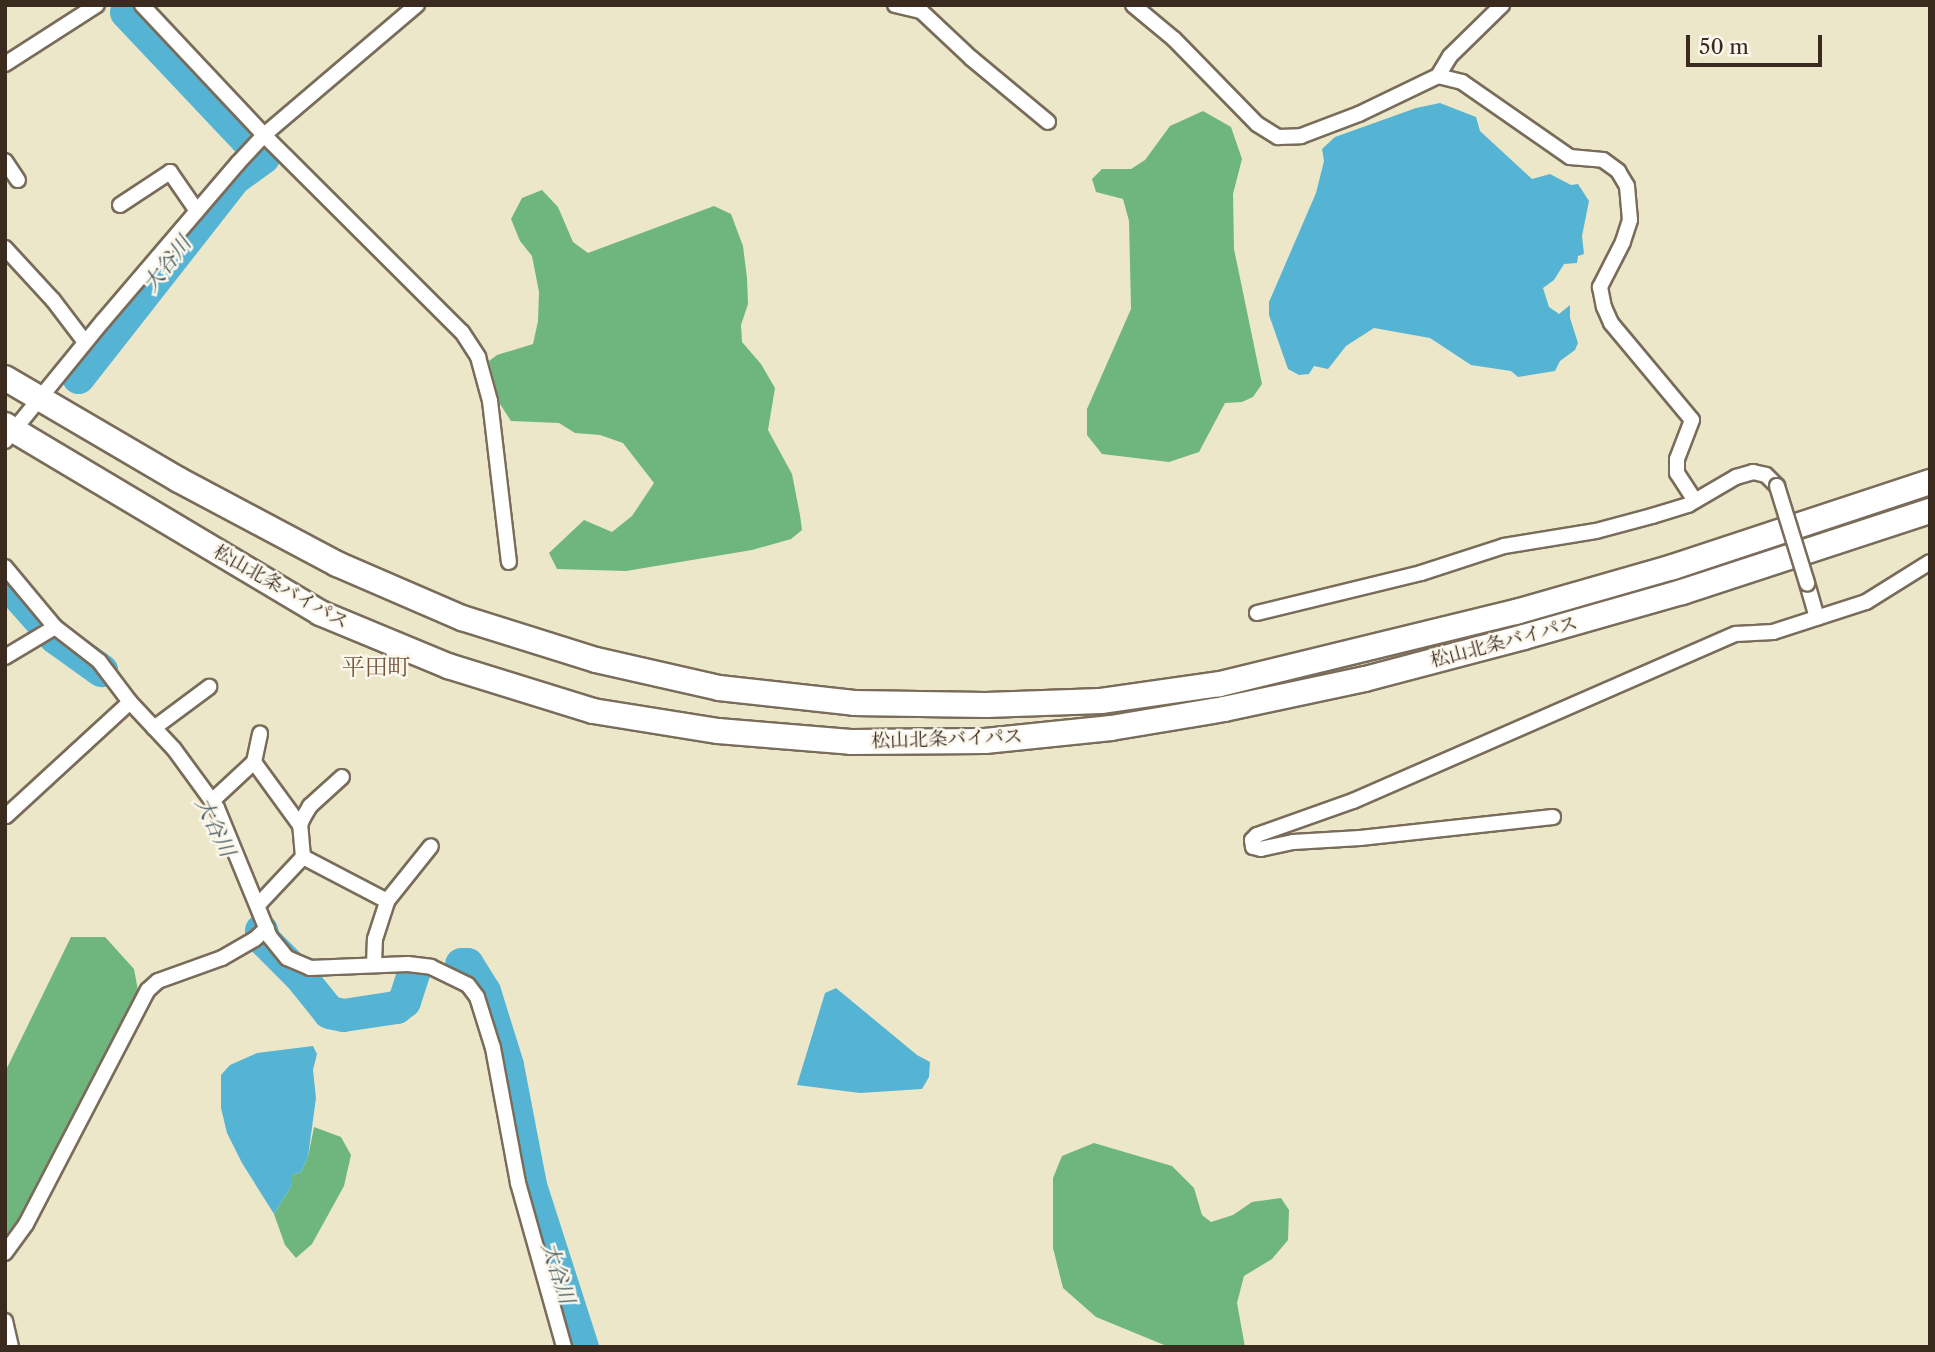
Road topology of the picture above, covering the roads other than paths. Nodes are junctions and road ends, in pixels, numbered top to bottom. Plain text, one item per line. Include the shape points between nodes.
1 (97, 5) edge
2 (142, 5) edge
3 (417, 5) edge
4 (895, 5) edge
5 (1133, 5) edge
6 (1502, 5) edge
7 (5, 64) edge
8 (1438, 76) junction
9 (1048, 121) dead end
10 (264, 135) junction
11 (5, 161) edge
12 (18, 180) dead end
13 (120, 205) dead end
14 (197, 211) junction
15 (5, 248) edge
16 (85, 342) junction
17 (5, 378) edge
18 (39, 398) junction
19 (8, 432) edge
20 (1930, 482) edge
21 (1695, 502) junction
22 (1930, 510) edge
23 (509, 562) dead end
24 (1930, 562) edge
25 (5, 567) edge
26 (1257, 613) dead end
27 (1817, 618) junction
28 (55, 627) junction
29 (5, 657) edge
30 (209, 687) dead end
31 (130, 702) junction
32 (154, 728) junction
33 (260, 734) dead end
34 (254, 762) junction
35 (342, 777) dead end
36 (212, 801) junction
37 (6, 816) edge
38 (1553, 817) dead end
39 (300, 825) junction
40 (431, 846) dead end
41 (303, 858) junction
42 (387, 901) junction
43 (258, 905) junction
44 (267, 928) junction
45 (374, 965) junction
46 (5, 1253) edge
47 (5, 1321) edge
48 (10, 1347) edge
49 (564, 1347) edge

1 - 7 street
2 - 10 street
3 - 10 street
4 - 9 street via 921,11
5 - 8 street via 1174,39 1257,124 1278,137 1301,136 1359,114
6 - 8 street via 1450,56
8 - 21 street via 1462,82 1570,157 1603,160 1628,186 1630,219 1600,287 1604,307 1611,323 1692,420 1677,459 1677,473
10 - 14 street
10 - 23 street via 462,332 478,358 490,401
11 - 12 street
13 - 14 street via 170,172
14 - 16 street
15 - 16 street
16 - 18 street
17 - 18 highway, 松山北条バイパス
18 - 19 street
18 - 20 highway, 松山北条バイパス via 179,480 325,557 462,618 596,660 719,688 854,703 1101,701 1220,684 1516,612 1673,567
19 - 22 highway, 松山北条バイパス via 320,612 448,666 593,711 718,731 851,742 985,741 1099,729 1276,698 1564,626
21 - 26 street via 1596,531 1504,547 1421,573
21 - 27 street, bridge via 1736,477 1753,472 1766,475 1777,486
24 - 27 street via 1866,602
25 - 28 street
27 - 38 street via 1773,632 1736,634 1347,804 1252,840 1253,847 1261,849
28 - 29 street
28 - 31 street via 99,660
30 - 32 street
31 - 32 street
31 - 37 street
32 - 36 street
33 - 34 street
34 - 36 street
34 - 39 street
35 - 39 street via 310,806
36 - 43 street
39 - 41 street
40 - 42 street
41 - 42 street
41 - 43 street
42 - 45 street via 375,939
43 - 44 street
44 - 45 street via 287,958 310,968
44 - 46 street via 222,958 158,981 148,990 26,1224
45 - 49 street via 431,967 468,985 477,997 493,1048 518,1183
47 - 48 street

